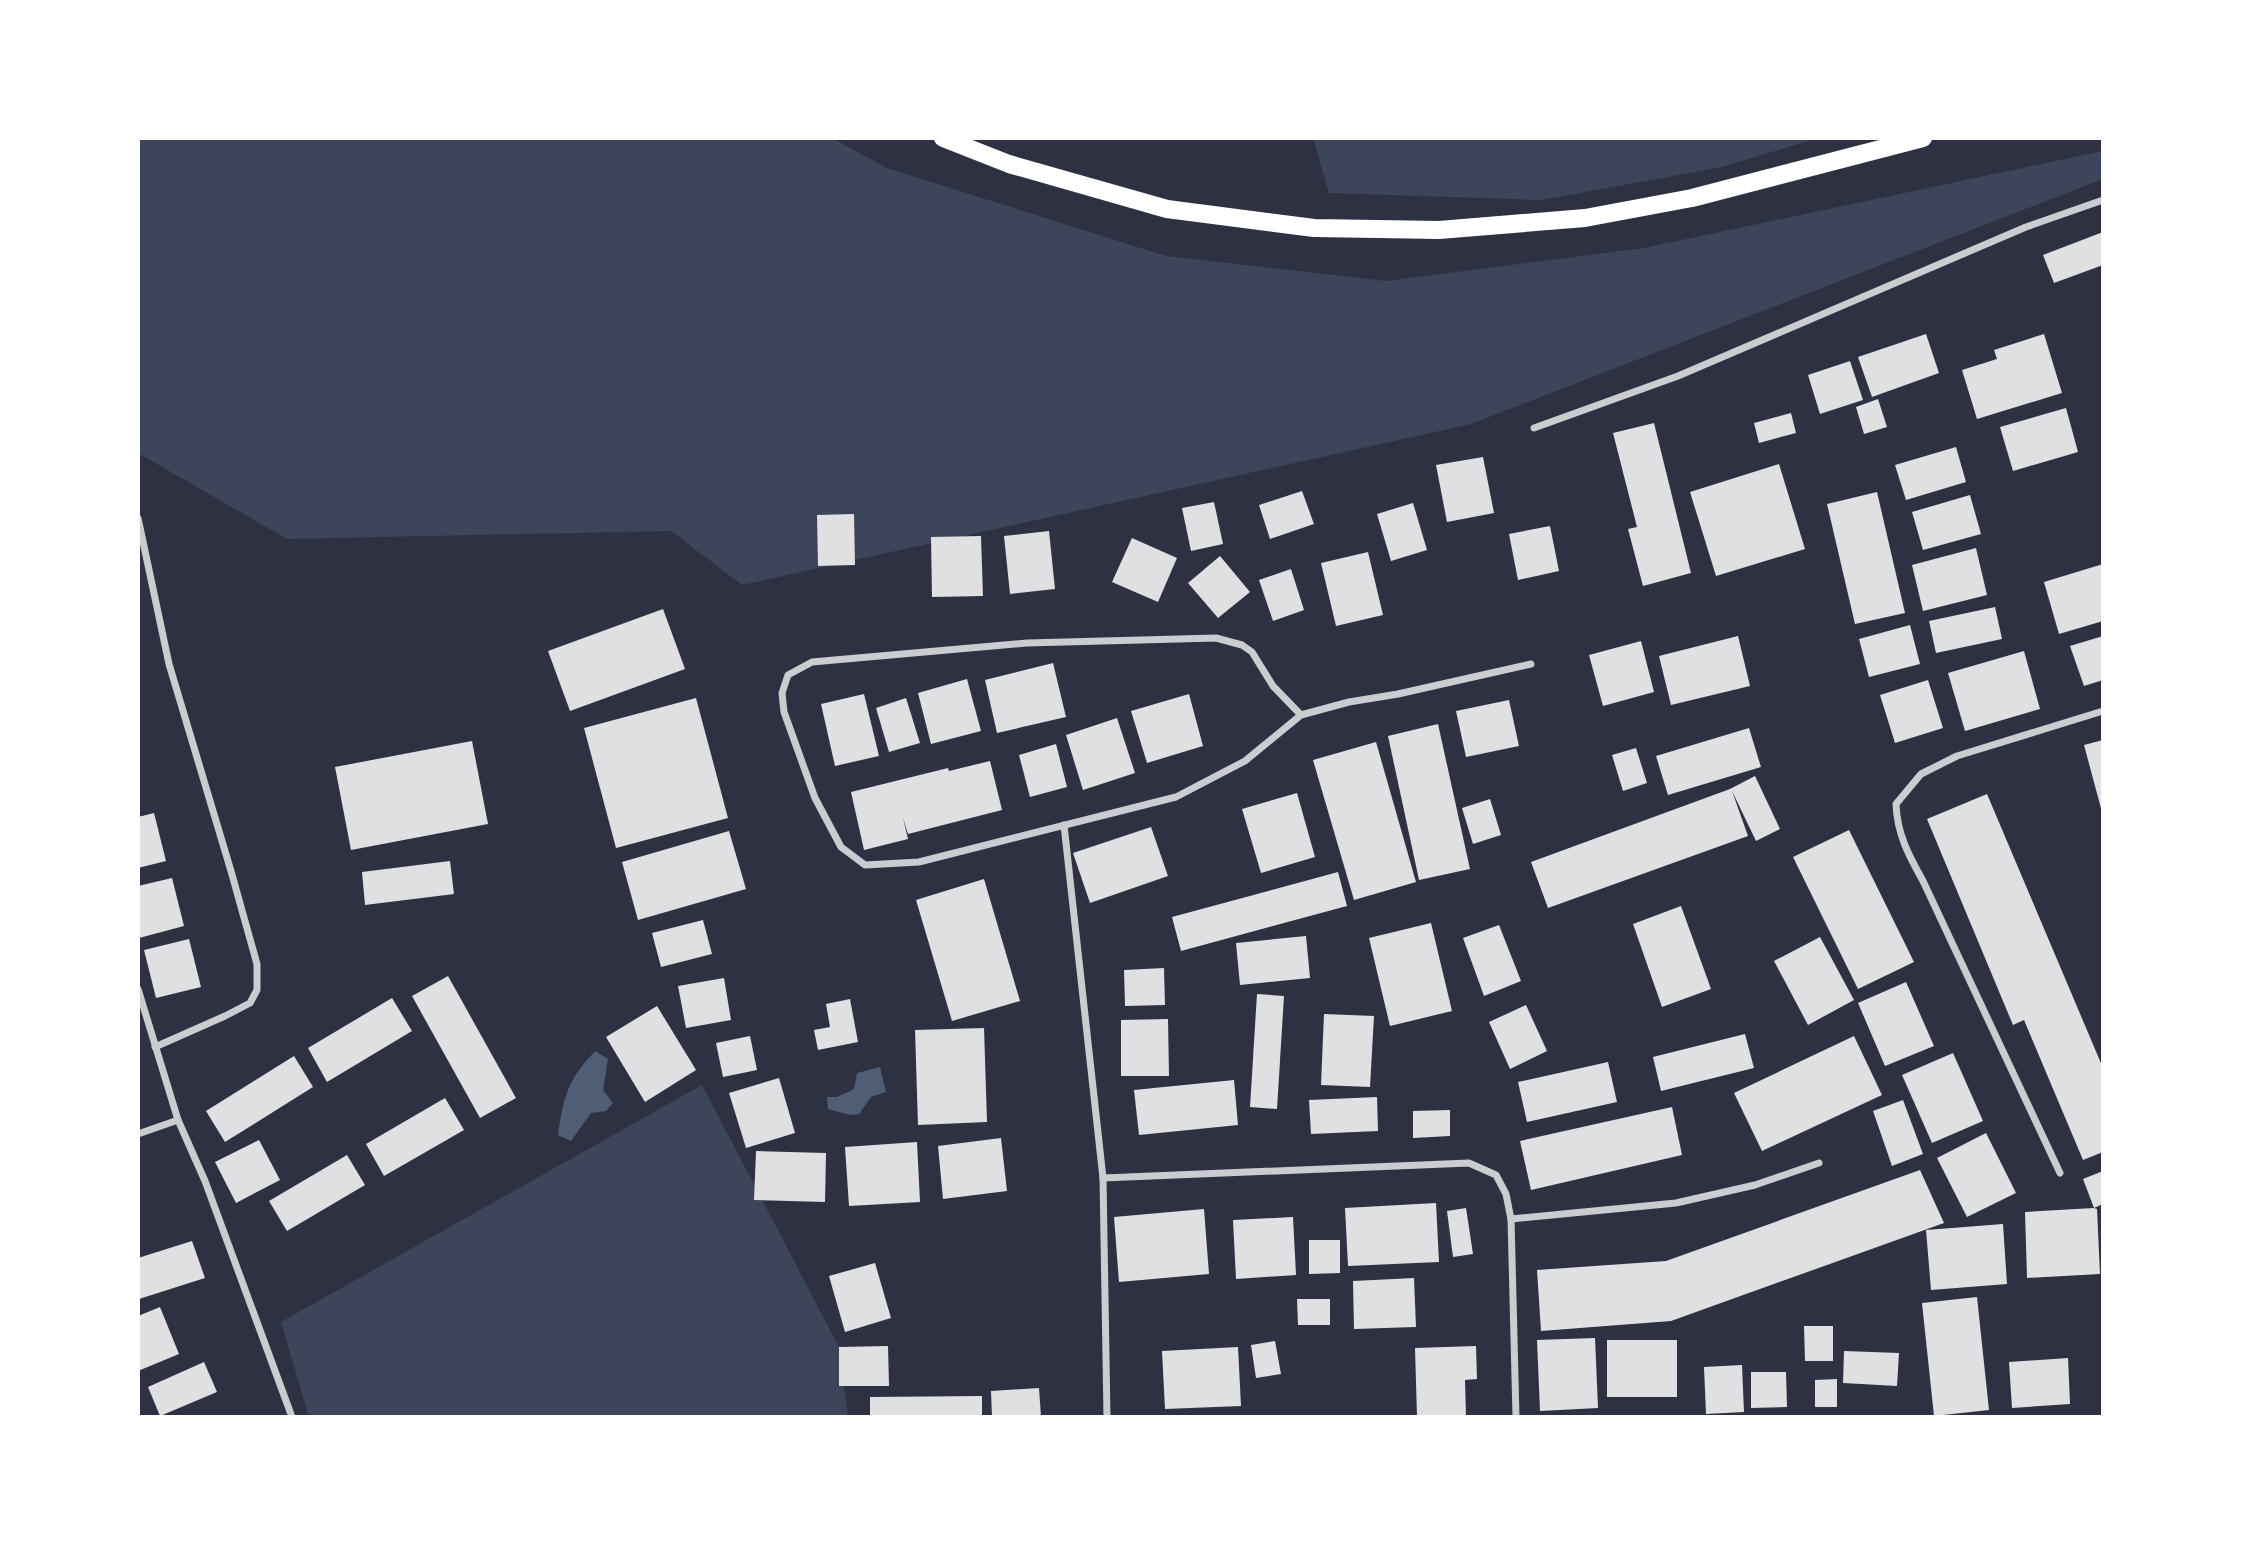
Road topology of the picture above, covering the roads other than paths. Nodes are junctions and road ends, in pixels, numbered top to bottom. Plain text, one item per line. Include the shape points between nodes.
1 (943, 138) edge
2 (1923, 138) edge
3 (2103, 200) edge
4 (1534, 429) dead end
5 (138, 518) edge
6 (1531, 664) dead end
7 (2103, 711) edge
8 (1301, 715) junction
9 (1064, 825) junction
10 (138, 989) edge
11 (155, 1047) junction
12 (178, 1120) junction
13 (138, 1134) edge
14 (1819, 1163) dead end
15 (2060, 1173) dead end
16 (1103, 1178) junction
17 (1511, 1219) junction
18 (292, 1417) edge
19 (1107, 1417) edge
20 (1516, 1417) edge

1 - 2 main road via 1009,164 1167,209 1314,228 1439,230 1598,216 1692,198
3 - 4 street via 2026,227 1678,376
5 - 11 street via 169,664 257,964 257,989 250,1003
6 - 8 street
7 - 15 street via 1957,756 1921,774 1896,804 1903,843
8 - 9 street via 1245,761 1176,797
8 - 9 street via 1273,686 1252,652 1216,638 1027,643 826,660 788,675 782,693 784,712 815,798 841,847 865,865 919,862
9 - 16 street
10 - 11 street
11 - 12 street
12 - 13 street
12 - 18 street
14 - 17 street via 1755,1185 1676,1203
16 - 17 street via 1469,1163 1496,1175
16 - 19 street
17 - 20 street

